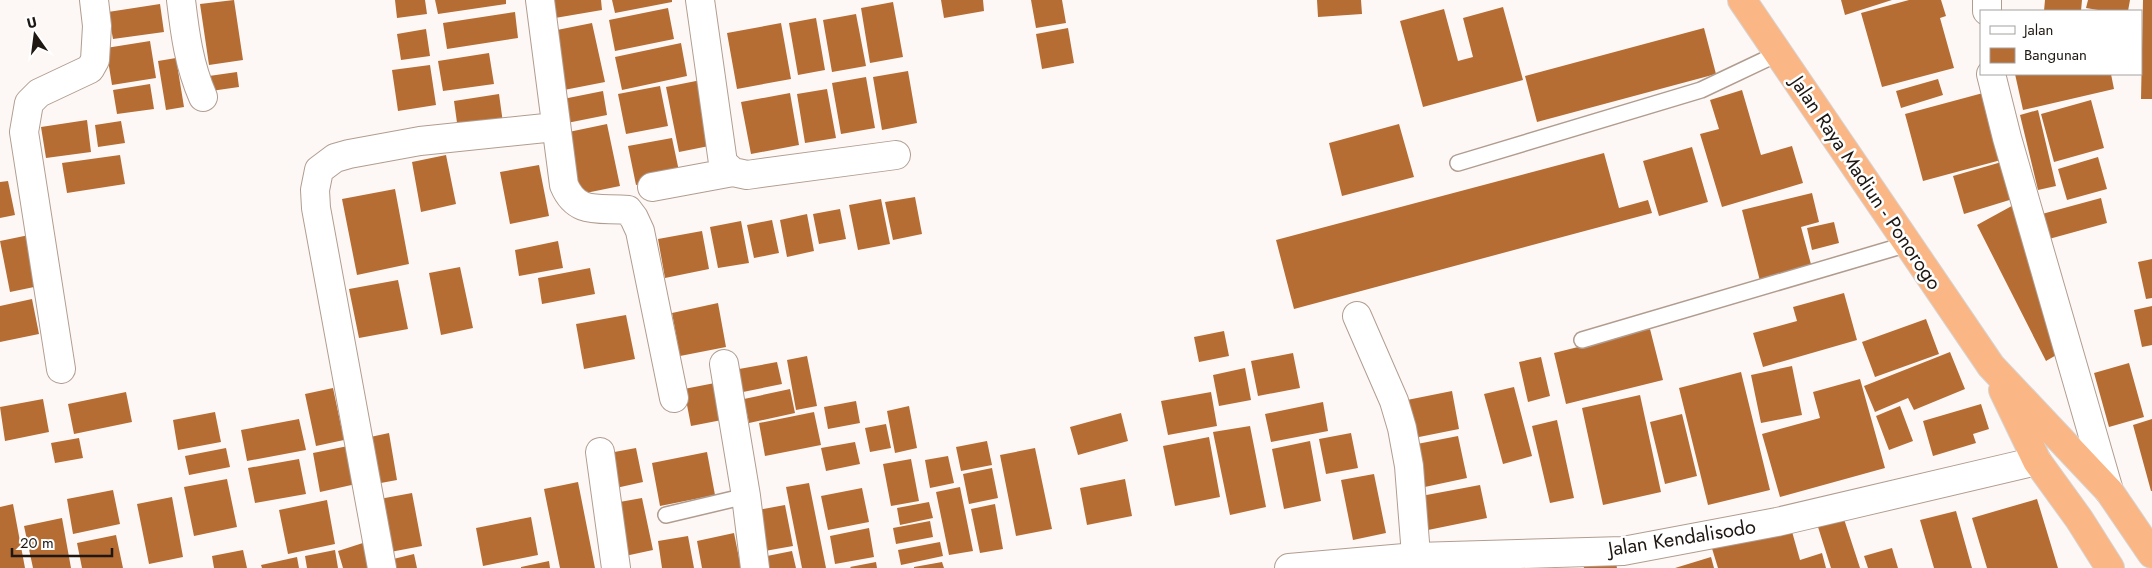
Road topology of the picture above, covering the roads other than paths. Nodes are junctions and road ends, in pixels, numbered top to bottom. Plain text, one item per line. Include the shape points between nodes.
1 (94, 0) edge
2 (181, 0) edge
3 (540, 0) edge
4 (700, 0) edge
5 (1742, 0) edge
6 (1778, 54) junction
7 (1991, 75) edge
8 (203, 97) dead end
9 (555, 127) junction
10 (896, 155) dead end
11 (1458, 163) dead end
12 (733, 172) junction
13 (652, 187) dead end
14 (1908, 244) junction
15 (1357, 316) dead end
16 (1582, 340) dead end
17 (724, 364) dead end
18 (1991, 366) junction
19 (61, 369) dead end
20 (674, 398) dead end
21 (600, 452) dead end
22 (2038, 461) junction
23 (2109, 491) junction
24 (746, 496) junction
25 (666, 514) dead end
26 (2152, 554) edge
27 (1624, 559) edge
28 (1416, 563) edge
29 (382, 568) edge
30 (616, 568) edge
31 (755, 568) edge
32 (1289, 568) edge
33 (2110, 568) edge

1 - 19 street via 96,60 90,69 39,92 29,103 24,132
2 - 8 street via 193,74
3 - 9 street
4 - 12 street via 722,163
5 - 6 highway, Jalan Raya Madiun - Ponorogo
6 - 11 lane via 1701,90
6 - 14 highway, Jalan Raya Madiun - Ponorogo
7 - 23 street
9 - 20 street via 564,185 575,202 584,207 628,210 640,231
9 - 29 street via 420,141 335,158 319,170 316,208
10 - 12 street via 747,175
12 - 13 street
14 - 16 lane
14 - 18 highway, Jalan Raya Madiun - Ponorogo
15 - 28 street via 1394,400 1402,428 1409,466
17 - 24 street
18 - 22 highway, Jalan Raya Madiun - Ponorogo
18 - 23 highway, Jalan Raya Madiun - Ponorogo
21 - 30 street
22 - 27 street, Jalan Kendalisodo
22 - 33 highway, Jalan Raya Madiun - Ponorogo
23 - 26 highway, Jalan Raya Madiun - Ponorogo
24 - 25 lane
24 - 31 street
27 - 28 street, Jalan Kendalisodo
28 - 32 street, Jalan Kendalisodo

